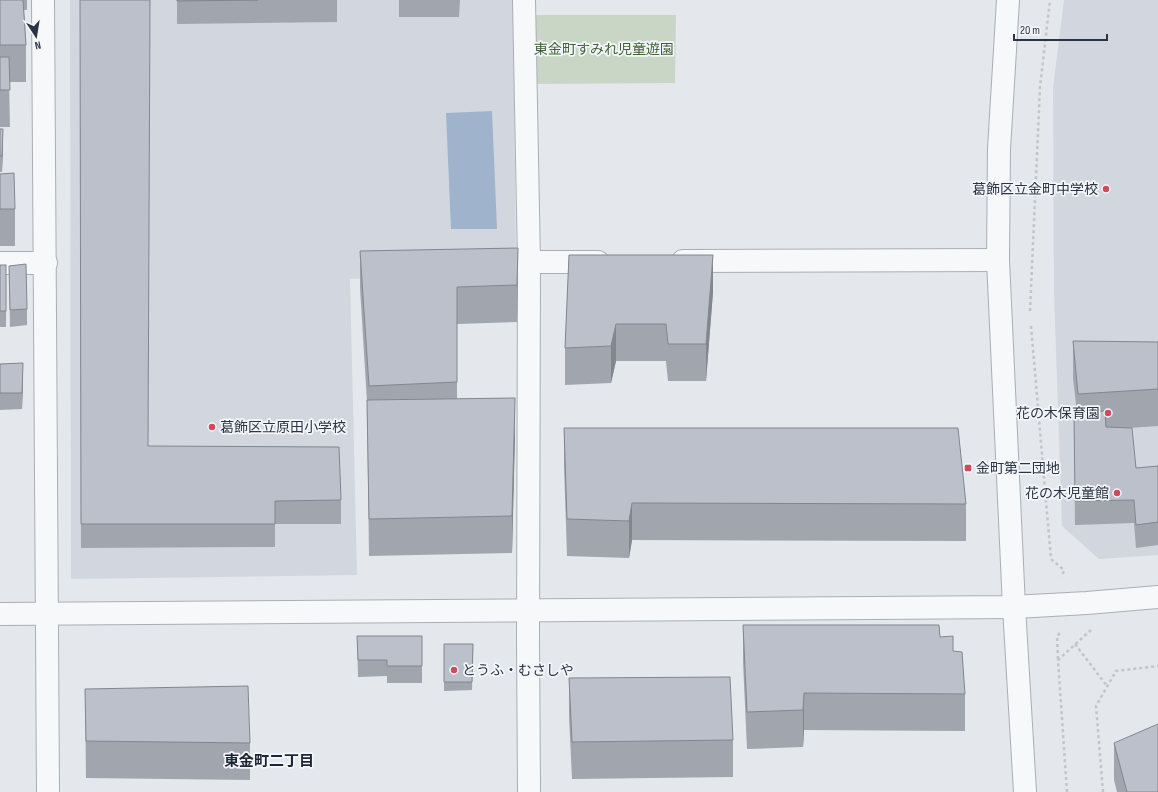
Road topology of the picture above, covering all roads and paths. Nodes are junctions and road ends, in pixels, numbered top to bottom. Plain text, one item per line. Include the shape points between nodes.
1 (43, 0) edge
2 (524, 0) edge
3 (1008, 0) edge
4 (1050, 0) edge
5 (998, 260) junction
6 (661, 261) edge
7 (529, 262) junction
8 (621, 262) edge
9 (0, 263) edge
10 (46, 263) junction
11 (1030, 315) dead end
12 (1030, 323) dead end
13 (1060, 583) dead end
14 (1158, 597) edge
15 (1014, 607) junction
16 (528, 610) junction
17 (46, 613) junction
18 (0, 614) edge
19 (1094, 628) dead end
20 (1063, 630) dead end
21 (1075, 644) junction
22 (1058, 660) junction
23 (1158, 666) edge
24 (1107, 686) junction
25 (48, 792) edge
26 (529, 792) edge
27 (1025, 792) edge
28 (1067, 792) edge
29 (1103, 792) edge

1 - 10 street
2 - 7 street
3 - 5 street via 999,149
4 - 11 path via 1040,87
5 - 6 street
5 - 15 street
7 - 8 street
7 - 16 street
9 - 10 street
10 - 17 street
12 - 13 path via 1051,559 1064,570
14 - 15 street
15 - 16 street
15 - 27 street
16 - 17 street
16 - 26 street
17 - 18 street
17 - 25 street
19 - 21 path
20 - 22 path via 1057,636
21 - 22 path
21 - 24 path
22 - 28 path
23 - 24 path via 1116,671
24 - 29 path via 1096,706

